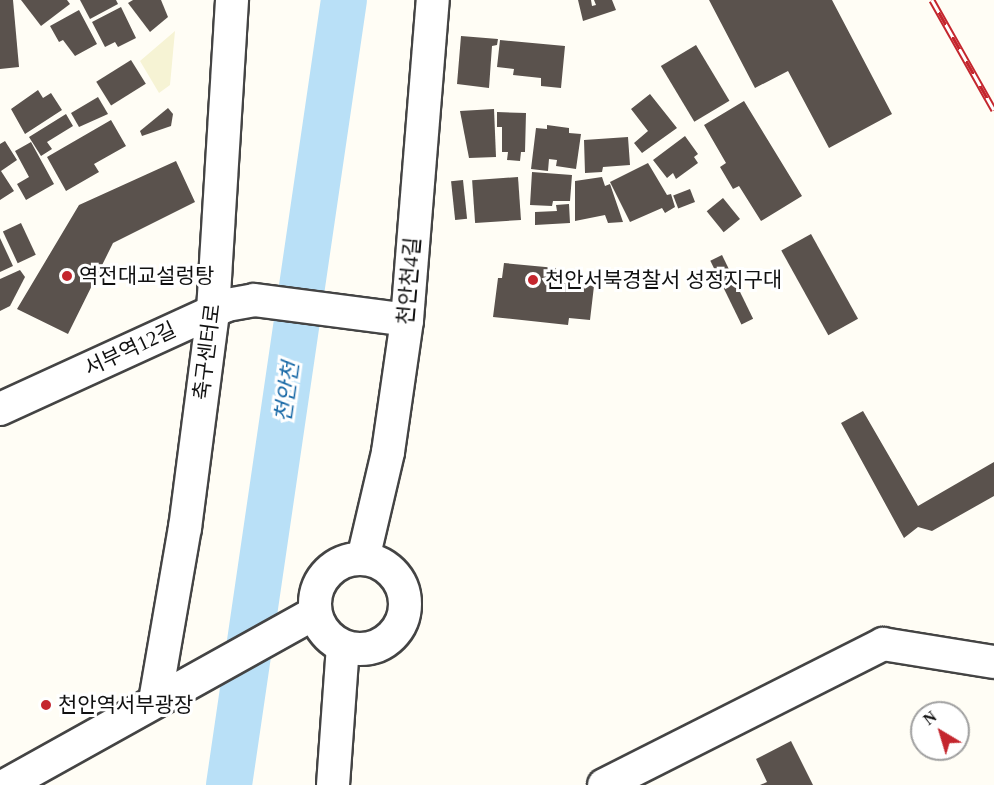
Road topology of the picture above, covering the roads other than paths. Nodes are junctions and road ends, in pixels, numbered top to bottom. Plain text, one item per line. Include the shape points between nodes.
1 (232, 0) edge
2 (433, 0) edge
3 (213, 311) junction
4 (407, 320) junction
5 (0, 409) edge
6 (363, 560) junction
7 (315, 613) junction
8 (343, 646) junction
9 (994, 662) edge
10 (163, 697) junction
11 (10, 783) edge
12 (333, 785) edge
13 (604, 785) edge

1 - 3 street, 축구센터로
2 - 4 street, 천안천4길
3 - 4 street, 서부역12길 via 254,300
3 - 5 street, 서부역12길
3 - 10 street, 축구센터로
4 - 6 street, 천안천4길 via 388,453
6 - 7 street via 336,566 326,575 319,586
6 - 8 street via 391,571 400,584 404,614 387,640 373,647
7 - 8 street via 330,638
7 - 10 street
8 - 12 street
9 - 13 street via 883,644
10 - 11 street

